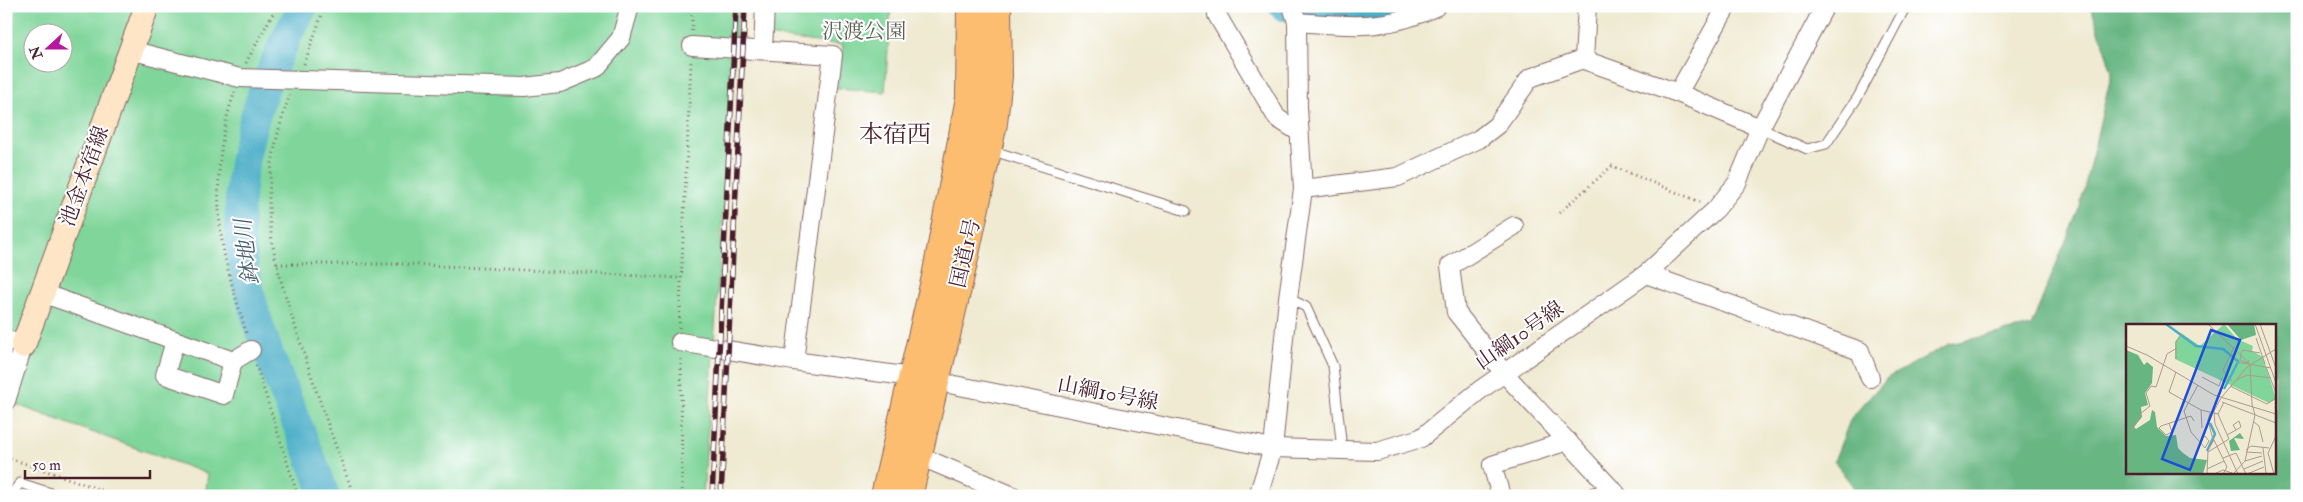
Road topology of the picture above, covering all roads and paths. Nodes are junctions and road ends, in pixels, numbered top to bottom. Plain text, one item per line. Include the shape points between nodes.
1 (147, 6) edge
2 (277, 6) edge
3 (325, 6) edge
4 (630, 6) edge
5 (692, 6) edge
6 (765, 6) edge
7 (971, 6) edge
8 (997, 6) edge
9 (1437, 6) edge
10 (1587, 6) edge
11 (1727, 6) edge
12 (1825, 6) edge
13 (1906, 6) edge
14 (1217, 11) edge
15 (1295, 14) edge
16 (692, 46) junction
17 (130, 50) junction
18 (763, 50) junction
19 (1584, 60) junction
20 (240, 78) junction
21 (296, 81) junction
22 (1678, 93) junction
23 (1760, 128) junction
24 (1300, 132) junction
25 (988, 149) junction
26 (1303, 189) junction
27 (1716, 209) junction
28 (1186, 211) dead end
29 (1559, 213) dead end
30 (1514, 226) dead end
31 (277, 264) junction
32 (1646, 274) junction
33 (680, 278) junction
34 (42, 293) junction
35 (1288, 298) junction
36 (175, 340) junction
37 (680, 342) junction
38 (15, 343) edge
39 (251, 350) junction
40 (233, 361) junction
41 (794, 361) junction
42 (1504, 373) junction
43 (1870, 378) dead end
44 (923, 379) junction
45 (6, 400) edge
46 (1568, 441) junction
47 (1274, 448) junction
48 (1342, 450) junction
49 (917, 454) junction
50 (6, 457) edge
51 (1617, 494) edge
52 (10, 496) edge
53 (60, 496) edge
54 (119, 496) edge
55 (298, 496) edge
56 (354, 496) edge
57 (682, 496) edge
58 (885, 496) edge
59 (908, 496) edge
60 (1014, 496) edge
61 (1258, 496) edge
62 (1501, 496) edge
63 (1596, 496) edge

1 - 17 street, 池金本宿線
2 - 20 path
3 - 21 path
4 - 21 street via 621,38 596,68 560,83 524,87
5 - 16 path
6 - 18 street
7 - 44 highway, 国道1号 via 970,98 936,276
8 - 25 highway, 国道1号 via 998,76
9 - 15 street via 1406,20 1364,26
10 - 19 street
11 - 22 street
12 - 23 street, 山綱10号線
13 - 23 lane via 1858,97 1826,144 1807,149
14 - 24 street via 1278,118
15 - 24 street
16 - 18 street
16 - 33 path
17 - 20 street
17 - 34 street, 池金本宿線
18 - 41 street via 833,55
19 - 22 street
19 - 26 street via 1530,78 1497,125 1479,139 1414,170 1398,177
20 - 21 street
20 - 39 path via 220,142 220,212 225,260
21 - 31 path via 279,123 272,166 271,239
22 - 23 street
23 - 27 street, 山綱10号線 via 1737,183
24 - 26 street
25 - 28 lane
25 - 44 highway, 国道1号 via 963,264
26 - 35 street
27 - 29 path via 1612,166
27 - 32 street, 山綱10号線
30 - 42 street via 1450,266 1456,312
31 - 33 path via 405,264
31 - 56 path via 320,406
32 - 42 street, 山綱10号線
32 - 43 street via 1860,351
33 - 37 path
34 - 36 street
34 - 38 street, 池金本宿線
35 - 47 street
35 - 48 lane via 1306,307 1333,366
36 - 40 street
36 - 40 street via 165,375 224,395
37 - 41 street, 山綱10号線
37 - 57 path
38 - 45 street
39 - 40 street
39 - 55 path
41 - 44 street, 山綱10号線
42 - 46 street
42 - 48 street, 山綱10号線 via 1421,438 1377,451
44 - 47 street, 山綱10号線
44 - 49 highway, 国道1号
44 - 58 highway, 国道1号
46 - 51 street
46 - 62 street via 1492,465
47 - 48 street, 山綱10号線
47 - 61 street
49 - 59 highway, 国道1号
49 - 60 street
50 - 54 path
51 - 63 street
52 - 53 lane via 20,483

